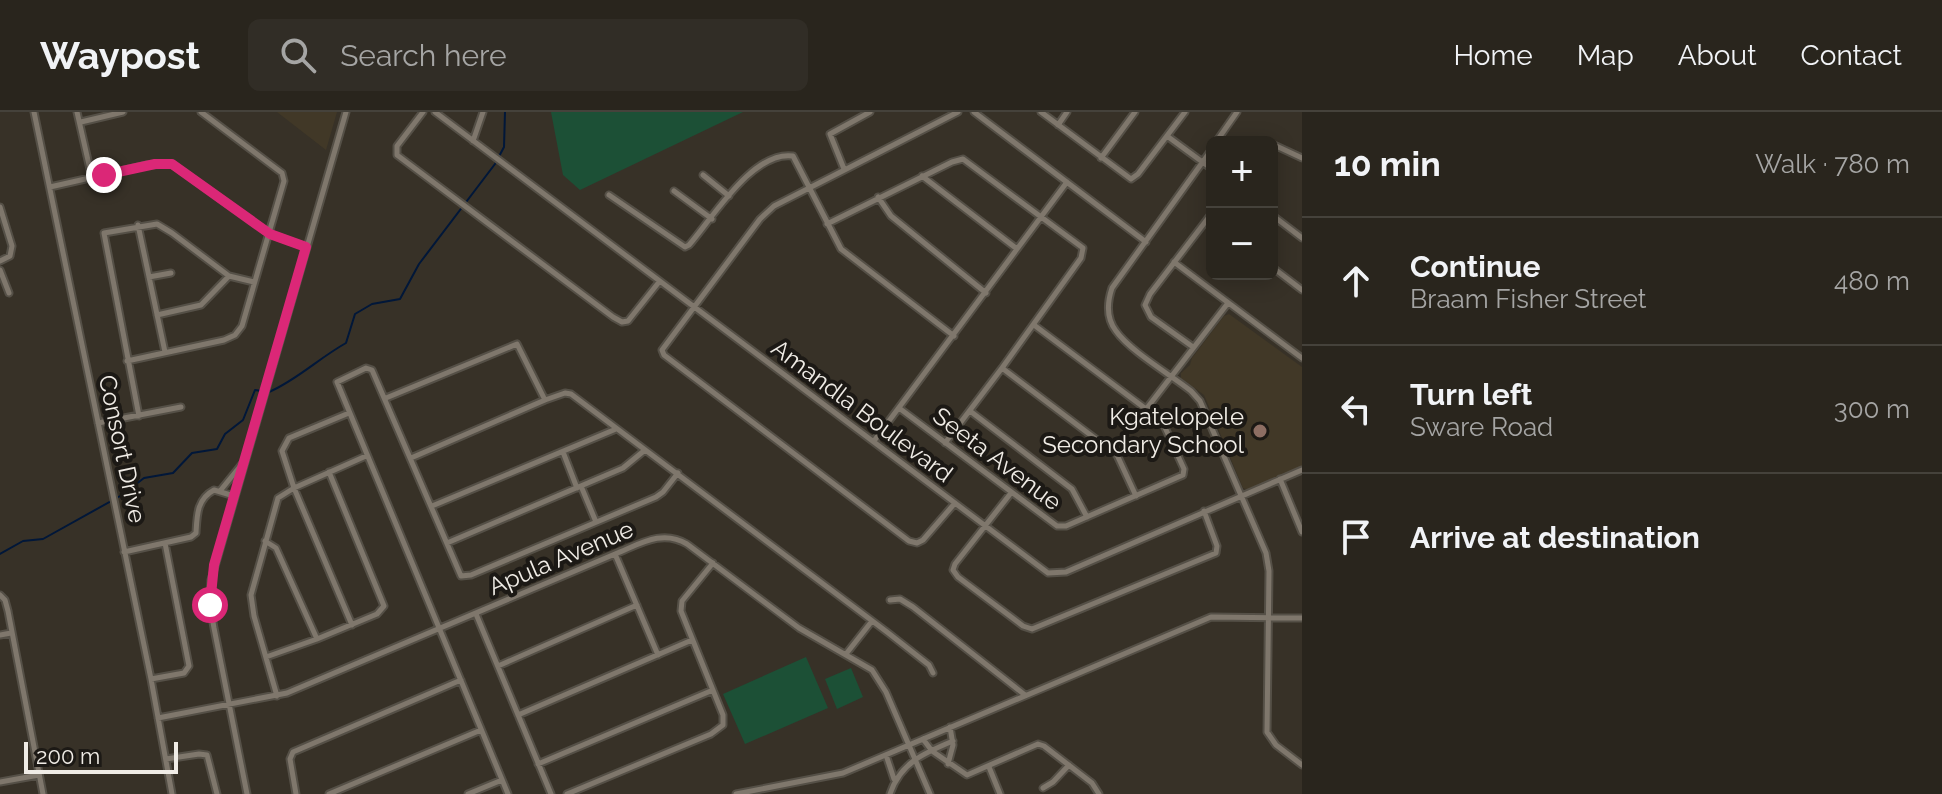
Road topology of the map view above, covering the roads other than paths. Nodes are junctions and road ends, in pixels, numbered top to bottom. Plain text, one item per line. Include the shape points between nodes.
1 (34, 112) edge
2 (77, 112) edge
3 (123, 112) edge
4 (201, 112) edge
5 (346, 112) edge
6 (423, 112) edge
7 (435, 112) edge
8 (483, 112) edge
9 (870, 112) edge
10 (958, 112) edge
11 (974, 112) edge
12 (1041, 112) edge
13 (1067, 112) edge
14 (1135, 112) edge
15 (1185, 112) edge
16 (1237, 112) edge
17 (81, 122) junction
18 (1058, 125) junction
19 (1167, 136) junction
20 (1220, 136) edge
21 (473, 141) junction
22 (1278, 147) edge
23 (1101, 158) junction
24 (1206, 158) edge
25 (1302, 158) edge
26 (1203, 162) junction
27 (1206, 164) edge
28 (844, 169) junction
29 (703, 175) dead end
30 (922, 176) junction
31 (92, 178) junction
32 (1067, 182) junction
33 (809, 186) junction
34 (50, 187) junction
35 (674, 191) dead end
36 (609, 195) dead end
37 (729, 196) junction
38 (878, 197) junction
39 (0, 207) edge
40 (1041, 216) junction
41 (712, 219) junction
42 (1278, 220) edge
43 (2, 223) edge
44 (1206, 223) edge
45 (827, 224) junction
46 (138, 225) junction
47 (270, 234) junction
48 (1302, 238) edge
49 (1146, 242) junction
50 (306, 247) junction
51 (1017, 249) junction
52 (0, 261) edge
53 (1174, 262) junction
54 (0, 270) edge
55 (1278, 272) edge
56 (171, 273) dead end
57 (229, 276) junction
58 (149, 277) junction
59 (254, 282) junction
60 (659, 282) junction
61 (1302, 290) edge
62 (9, 293) dead end
63 (986, 293) junction
64 (1228, 303) junction
65 (693, 307) junction
66 (157, 315) junction
67 (1034, 325) junction
68 (954, 336) junction
69 (1193, 347) junction
70 (165, 352) junction
71 (1302, 358) edge
72 (127, 361) junction
73 (1002, 368) junction
74 (1171, 375) junction
75 (386, 398) junction
76 (545, 400) junction
77 (181, 407) dead end
78 (899, 408) junction
79 (1147, 408) junction
80 (970, 411) junction
81 (349, 413) junction
82 (139, 416) junction
83 (98, 423) junction
84 (617, 429) junction
85 (874, 441) junction
86 (945, 443) junction
87 (645, 450) junction
88 (563, 452) junction
89 (366, 456) junction
90 (411, 458) junction
91 (245, 461) junction
92 (1302, 470) edge
93 (329, 472) junction
94 (678, 473) junction
95 (1280, 479) junction
96 (579, 487) junction
97 (294, 488) junction
98 (220, 491) junction
99 (1011, 493) junction
100 (1241, 495) junction
101 (234, 496) junction
102 (1136, 496) junction
103 (955, 503) junction
104 (432, 506) junction
105 (1204, 511) junction
106 (1087, 517) junction
107 (596, 522) junction
108 (984, 526) junction
109 (1302, 532) edge
110 (265, 541) junction
111 (165, 543) junction
112 (447, 543) junction
113 (124, 552) junction
114 (615, 554) junction
115 (713, 563) junction
116 (0, 595) edge
117 (890, 600) dead end
118 (637, 605) junction
119 (476, 614) junction
120 (1269, 617) junction
121 (1302, 618) edge
122 (872, 621) junction
123 (352, 625) junction
124 (439, 630) junction
125 (11, 633) junction
126 (0, 635) edge
127 (317, 639) junction
128 (692, 640) junction
129 (846, 654) junction
130 (658, 655) junction
131 (266, 657) junction
132 (498, 666) junction
133 (933, 673) dead end
134 (151, 679) junction
135 (461, 680) junction
136 (713, 690) junction
137 (277, 696) junction
138 (1025, 696) junction
139 (230, 704) junction
140 (518, 715) junction
141 (158, 718) junction
142 (950, 727) junction
143 (481, 730) junction
144 (923, 739) junction
145 (953, 741) junction
146 (909, 745) junction
147 (931, 750) junction
148 (886, 755) junction
149 (915, 758) junction
150 (166, 759) junction
151 (538, 764) junction
152 (948, 764) junction
153 (1069, 765) junction
154 (1302, 765) edge
155 (989, 767) junction
156 (39, 775) junction
157 (894, 779) junction
158 (502, 780) junction
159 (0, 782) edge
160 (1043, 788) dead end
161 (43, 794) edge
162 (172, 794) edge
163 (217, 794) edge
164 (247, 794) edge
165 (296, 794) edge
166 (329, 794) edge
167 (468, 794) edge
168 (508, 794) edge
169 (551, 794) edge
170 (567, 794) edge
171 (736, 794) edge
172 (890, 794) edge
173 (930, 794) edge
174 (1000, 794) edge
175 (1099, 794) edge

1 - 34 street, Consort Drive
2 - 17 street
3 - 17 street
4 - 47 street via 282,173
5 - 50 street
6 - 60 street via 396,154 622,322
7 - 21 street, Amandla Boulevard
8 - 21 street
9 - 28 street via 830,134
10 - 28 street
11 - 32 street
12 - 18 street
13 - 18 street
14 - 23 street
15 - 19 street
16 - 20 street
17 - 31 street
18 - 23 street
19 - 23 street via 1133,178
19 - 26 street
21 - 60 street, Amandla Boulevard
22 - 25 street
24 - 26 street
26 - 27 street
26 - 49 street
28 - 33 street
29 - 37 street
30 - 38 street
30 - 40 street via 963,159
30 - 51 street
31 - 34 street
31 - 47 street via 172,164
32 - 40 street
32 - 49 street
33 - 37 street via 796,159 787,155 748,174
33 - 45 street
33 - 65 street via 760,219
34 - 83 street, Consort Drive
35 - 41 street
36 - 41 street via 685,247
37 - 41 street
38 - 45 street
38 - 63 street via 891,216
39 - 43 street
40 - 51 street
40 - 67 street via 1083,251
42 - 48 street
43 - 52 street via 12,250
44 - 53 street
45 - 68 street via 841,249
46 - 57 street via 163,227
46 - 58 street
46 - 72 street via 104,233
47 - 50 street
47 - 59 street
49 - 74 street via 1112,288 1109,318 1123,339
50 - 91 street
51 - 63 street
53 - 64 street
53 - 69 street via 1145,309
54 - 62 street
55 - 61 street
56 - 58 street
57 - 59 street
57 - 66 street via 201,305
58 - 66 street
59 - 70 street via 240,330 229,339
60 - 65 street, Amandla Boulevard
63 - 68 street
64 - 69 street
64 - 71 street
65 - 85 street, Amandla Boulevard
65 - 103 street via 663,345 664,355 909,541 923,540
66 - 70 street
67 - 73 street
67 - 79 street, Seeta Avenue
68 - 78 street
69 - 74 street
70 - 72 street
72 - 82 street
73 - 80 street
73 - 102 street via 1117,455
74 - 79 street
74 - 100 street via 1200,401
75 - 76 street via 517,344
75 - 81 street via 366,368 339,379
75 - 90 street
76 - 84 street via 571,394
76 - 90 street
77 - 82 street
78 - 85 street
78 - 86 street, Seeta Avenue
79 - 102 street, Seeta Avenue via 1166,426 1184,471
80 - 86 street
80 - 106 street via 1072,489
81 - 89 street
81 - 97 street via 286,441 283,460
82 - 83 street
83 - 113 street, Consort Drive
84 - 87 street
84 - 88 street
85 - 103 street, Amandla Boulevard
86 - 99 street, Seeta Avenue
87 - 94 street
87 - 96 street via 631,464
88 - 96 street
88 - 104 street
89 - 93 street
89 - 124 street
90 - 104 street
91 - 98 street
91 - 101 street
92 - 95 street, Amandla Boulevard
93 - 97 street
93 - 123 street via 384,603 380,612
94 - 107 street via 659,495
94 - 122 street
95 - 100 street, Amandla Boulevard
95 - 109 street
96 - 107 street
96 - 112 street
97 - 110 street via 278,498
97 - 123 street
98 - 101 street
98 - 111 street via 202,498 194,536
99 - 106 street, Seeta Avenue via 1057,526
99 - 108 street
100 - 105 street, Amandla Boulevard
100 - 120 street via 1268,557
101 - 139 street via 210,592
102 - 106 street, Seeta Avenue
103 - 108 street, Amandla Boulevard
104 - 112 street
105 - 108 street, Amandla Boulevard via 1057,574 1040,568
105 - 108 street via 1216,553 1032,629 954,572
107 - 112 street via 471,575 461,576
110 - 127 street via 279,552
110 - 131 street via 251,595
111 - 113 street
111 - 134 street via 189,666 184,673
113 - 134 street, Consort Drive
114 - 115 street, Apula Avenue via 669,537
114 - 118 street
114 - 119 street, Apula Avenue
115 - 128 street via 681,607
115 - 129 street, Apula Avenue via 799,628
116 - 125 street
117 - 138 street via 913,607
118 - 130 street
118 - 132 street
119 - 124 street, Apula Avenue
119 - 132 street
120 - 121 street
120 - 138 street via 1211,617
120 - 154 street via 1267,732
122 - 129 street
122 - 133 street
123 - 127 street
124 - 135 street
124 - 137 street, Apula Avenue
125 - 126 street
125 - 156 street
127 - 131 street
128 - 130 street
128 - 136 street
129 - 146 street, Apula Avenue via 877,676
130 - 140 street
131 - 137 street
132 - 140 street
134 - 141 street, Consort Drive
135 - 143 street
135 - 165 street via 293,752
136 - 151 street
136 - 170 street via 723,718 718,730
137 - 139 street, Apula Avenue
138 - 142 street
139 - 141 street, Apula Avenue
139 - 164 street
140 - 151 street
141 - 150 street, Consort Drive
142 - 144 street
142 - 145 street
143 - 158 street
143 - 166 street
144 - 146 street
144 - 147 street
145 - 147 street
145 - 152 street
146 - 148 street
146 - 149 street, Apula Avenue
147 - 149 street
147 - 152 street
148 - 157 street
148 - 171 street via 835,775
149 - 157 street
149 - 173 street, Apula Avenue
150 - 162 street, Consort Drive
150 - 163 street via 207,755
151 - 169 street
152 - 155 street via 964,774
153 - 155 street via 1038,744
153 - 160 street
153 - 175 street
155 - 174 street
156 - 159 street
156 - 161 street
157 - 172 street
158 - 167 street
158 - 168 street

